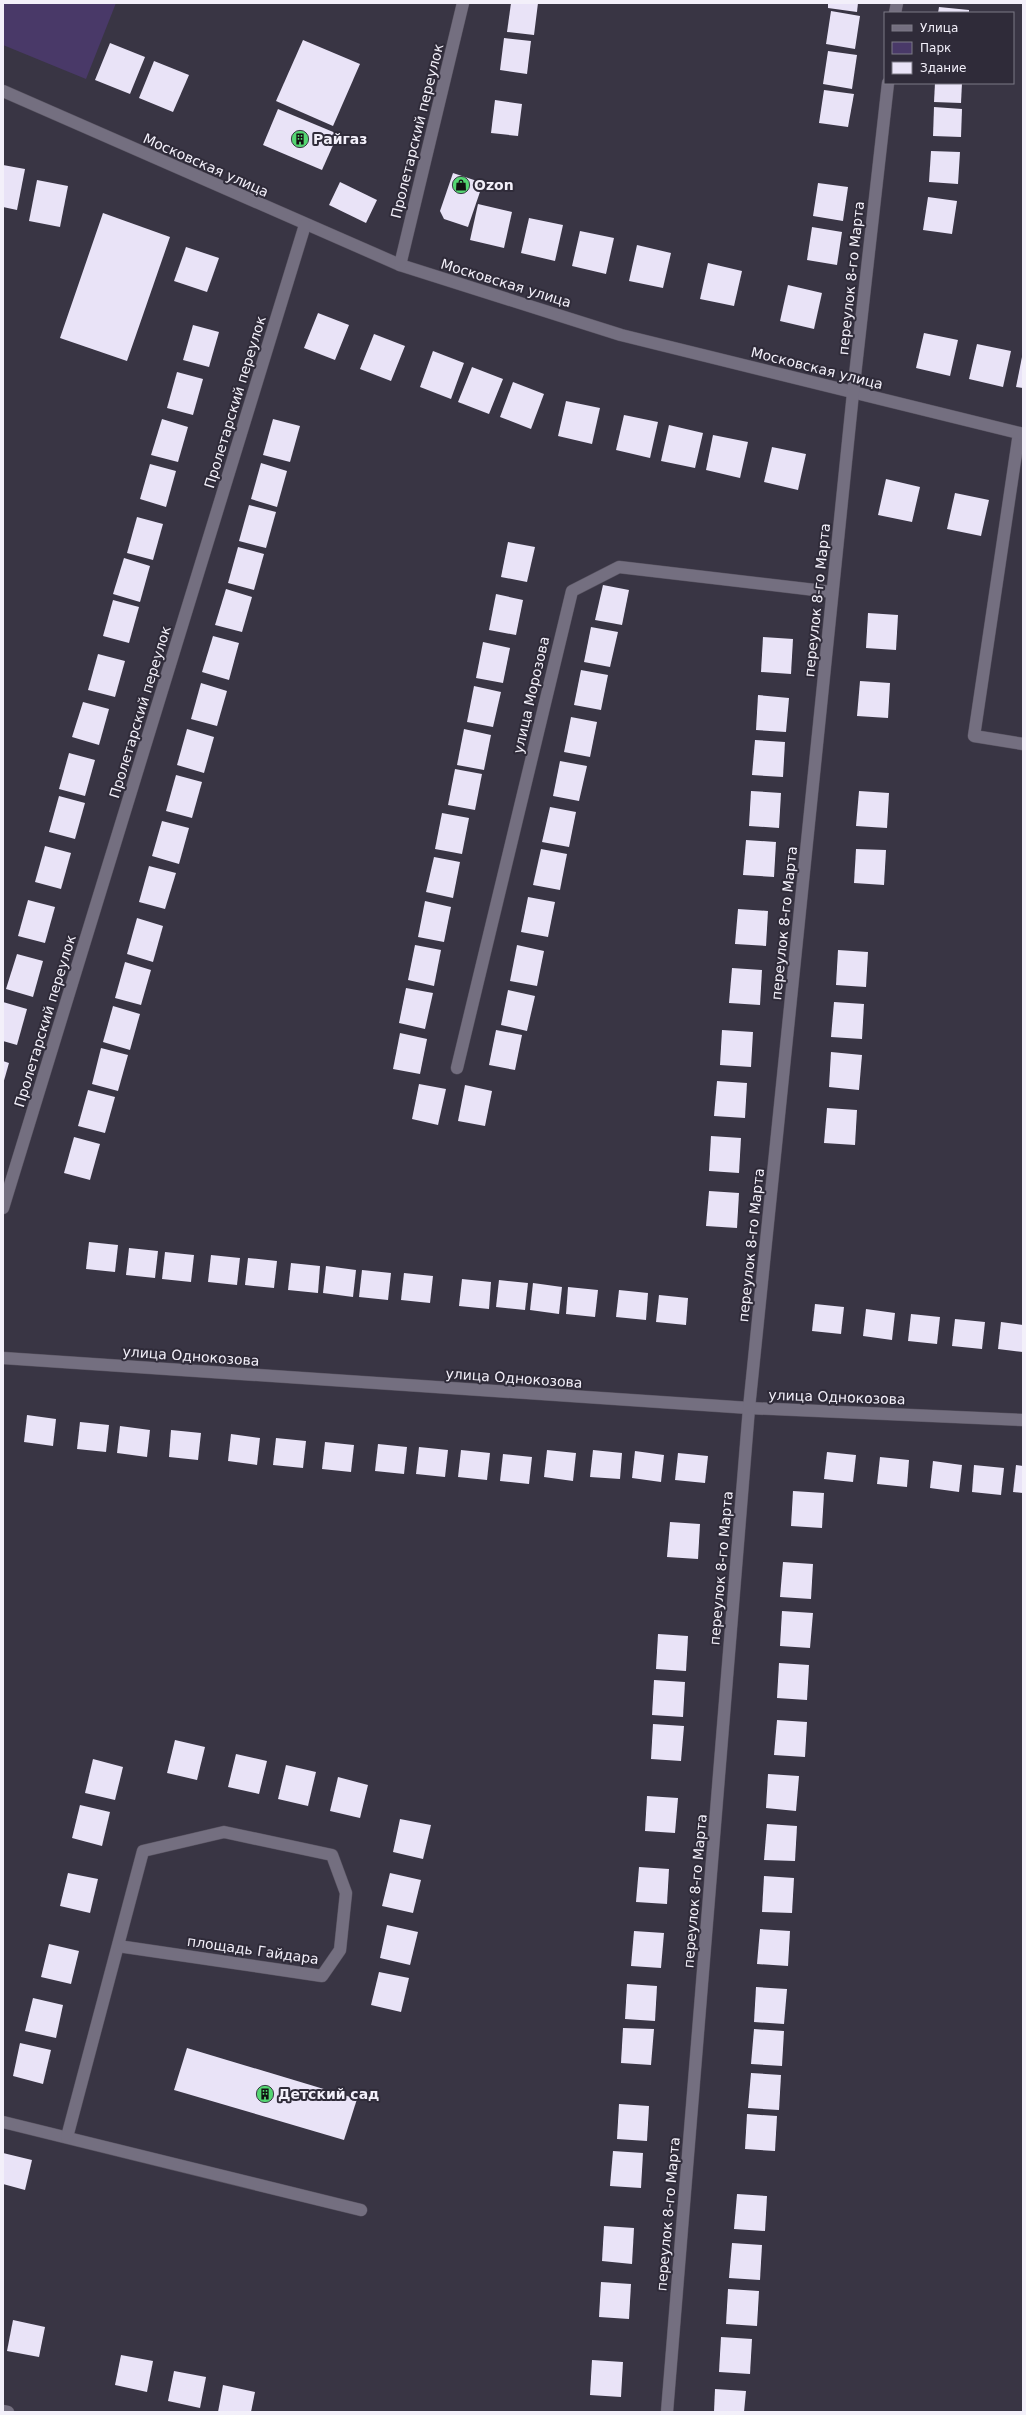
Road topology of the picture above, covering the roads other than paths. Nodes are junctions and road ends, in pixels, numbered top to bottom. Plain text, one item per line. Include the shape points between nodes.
1 (463, 3) edge
2 (888, 84) edge
3 (3, 91) edge
4 (305, 225) junction
5 (400, 265) junction
6 (853, 393) junction
7 (1021, 434) edge
8 (832, 592) junction
9 (1023, 744) edge
10 (457, 1068) dead end
11 (3, 1208) edge
12 (3, 1358) edge
13 (749, 1408) junction
14 (1023, 1420) edge
15 (118, 1946) junction
16 (3, 2122) edge
17 (67, 2137) junction
18 (361, 2210) dead end
19 (3, 2411) edge
20 (8, 2412) edge
21 (667, 2412) edge

1 - 5 street, Пролетарский переулок
2 - 6 street, переулок 8-го Марта
3 - 4 street, Московская улица
4 - 5 street, Московская улица
4 - 11 street, Пролетарский переулок
5 - 6 street, Московская улица via 621,335
6 - 7 street, Московская улица
6 - 8 street, переулок 8-го Марта
7 - 9 street via 974,736
8 - 10 street, улица Морозова via 619,567 572,590
8 - 13 street, переулок 8-го Марта
12 - 13 street, улица Однокозова
13 - 14 street, улица Однокозова
13 - 21 street, переулок 8-го Марта
15 - 15 street, площадь Гайдара via 143,1851 150,1849 224,1832 332,1854 346,1893 340,1950 322,1976
15 - 17 street, площадь Гайдара
16 - 17 street
17 - 18 street
19 - 20 street

